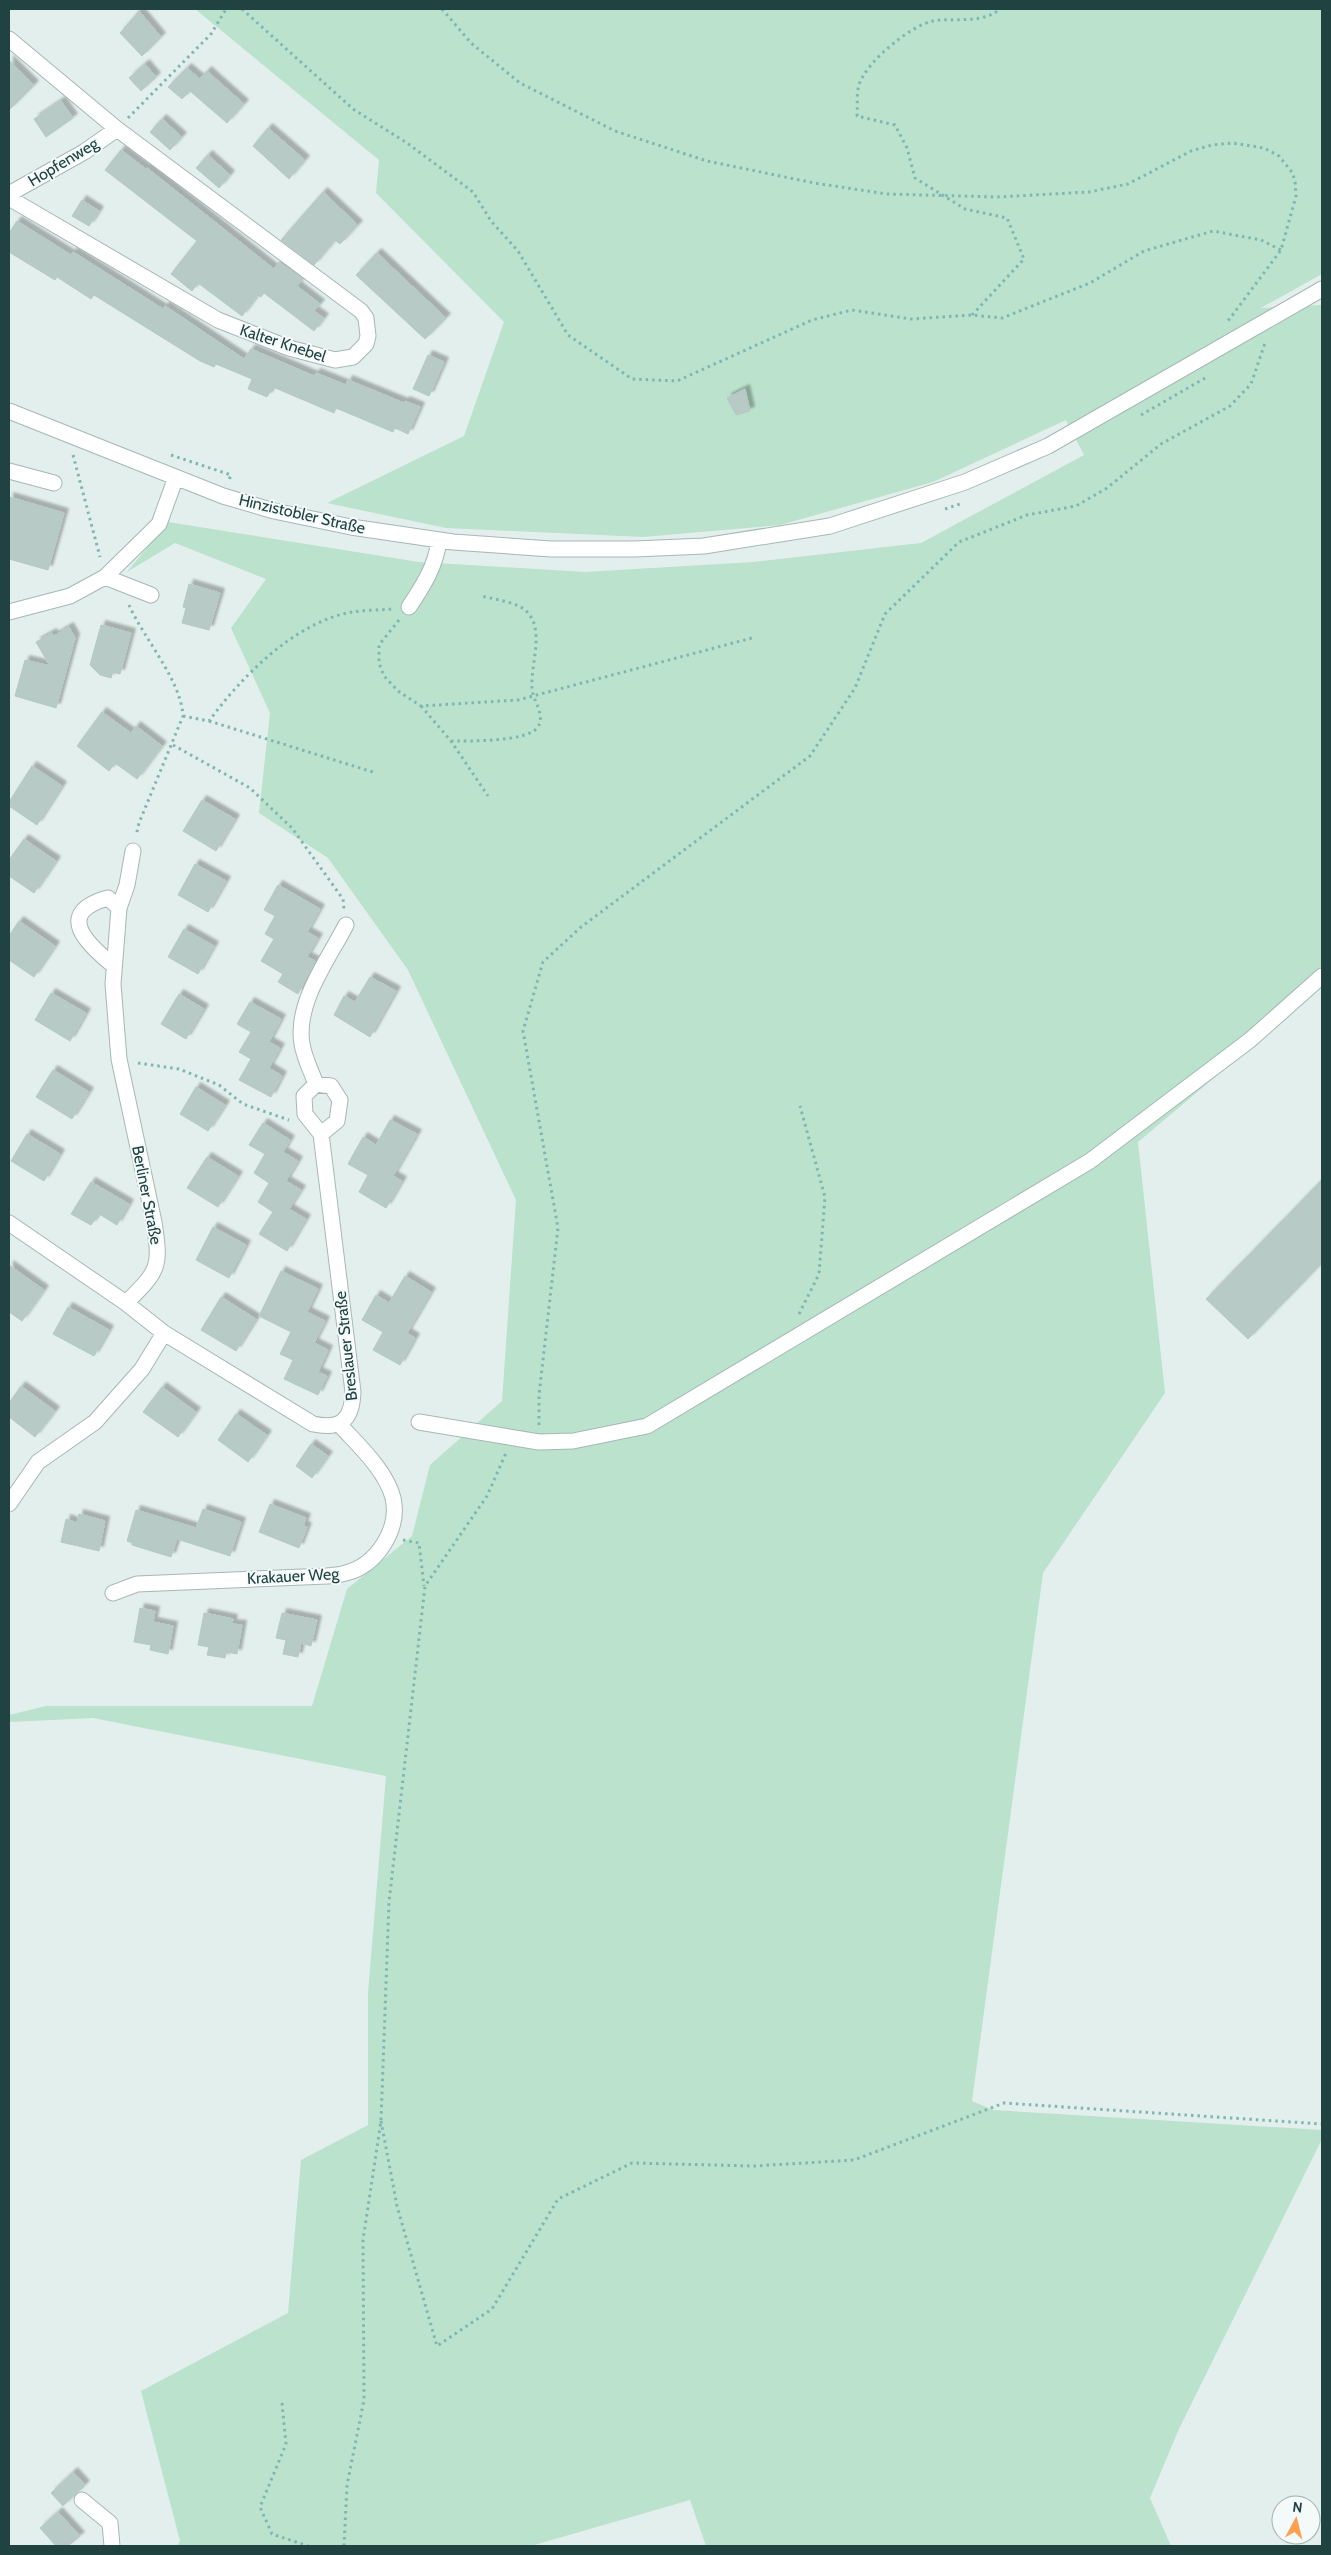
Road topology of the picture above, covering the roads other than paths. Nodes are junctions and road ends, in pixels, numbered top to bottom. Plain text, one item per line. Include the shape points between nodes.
1 (9, 39) edge
2 (117, 129) junction
3 (9, 196) edge
4 (1322, 289) edge
5 (9, 411) edge
6 (9, 471) edge
7 (176, 477) junction
8 (54, 483) dead end
9 (439, 540) junction
10 (106, 576) junction
11 (151, 595) dead end
12 (409, 608) road end
13 (9, 612) edge
14 (133, 851) road end
15 (119, 908) junction
16 (346, 925) road end
17 (114, 966) junction
18 (1322, 976) edge
19 (316, 1084) junction
20 (322, 1134) junction
21 (9, 1223) edge
22 (126, 1303) junction
23 (164, 1333) junction
24 (419, 1422) dead end
25 (338, 1424) junction
26 (9, 1504) edge
27 (113, 1593) dead end
28 (82, 2500) dead end
29 (112, 2546) edge

1 - 2 street, Kalter Knebel
2 - 3 street, Hopfenweg
2 - 3 street, Kalter Knebel via 361,311 366,318 368,336 360,352 353,357 335,360 289,348 218,320
4 - 9 street, Hinzistobler Straße via 1048,446 965,482 830,526 756,540 635,550 552,549
5 - 7 street, Hinzistobler Straße
6 - 8 street
7 - 9 street, Hinzistobler Straße via 223,496 274,511
7 - 10 street via 158,524
9 - 12 street via 427,579
10 - 11 street
10 - 13 street via 70,596
14 - 15 street, Berliner Straße
15 - 17 street, Berliner Straße
15 - 17 street via 108,898 93,902 81,914 80,930 90,946
16 - 19 street via 308,998 303,1017 302,1043
17 - 22 street, Berliner Straße via 119,1059 158,1248 157,1268
18 - 24 street via 1250,1040 1090,1162 647,1426 573,1441 539,1442
19 - 20 street via 304,1096 305,1114
19 - 20 street via 331,1086 340,1100 337,1121
20 - 25 street, Breslauer Straße via 353,1392 353,1408 348,1417
21 - 22 street
22 - 23 street, Breslauer Straße
23 - 25 street, Breslauer Straße via 313,1424 328,1428
23 - 26 street via 142,1368 95,1422 38,1462
25 - 27 street, Krakauer Weg via 375,1464 393,1498 393,1519 388,1538 370,1560 347,1573 137,1584
28 - 29 street via 110,2523

